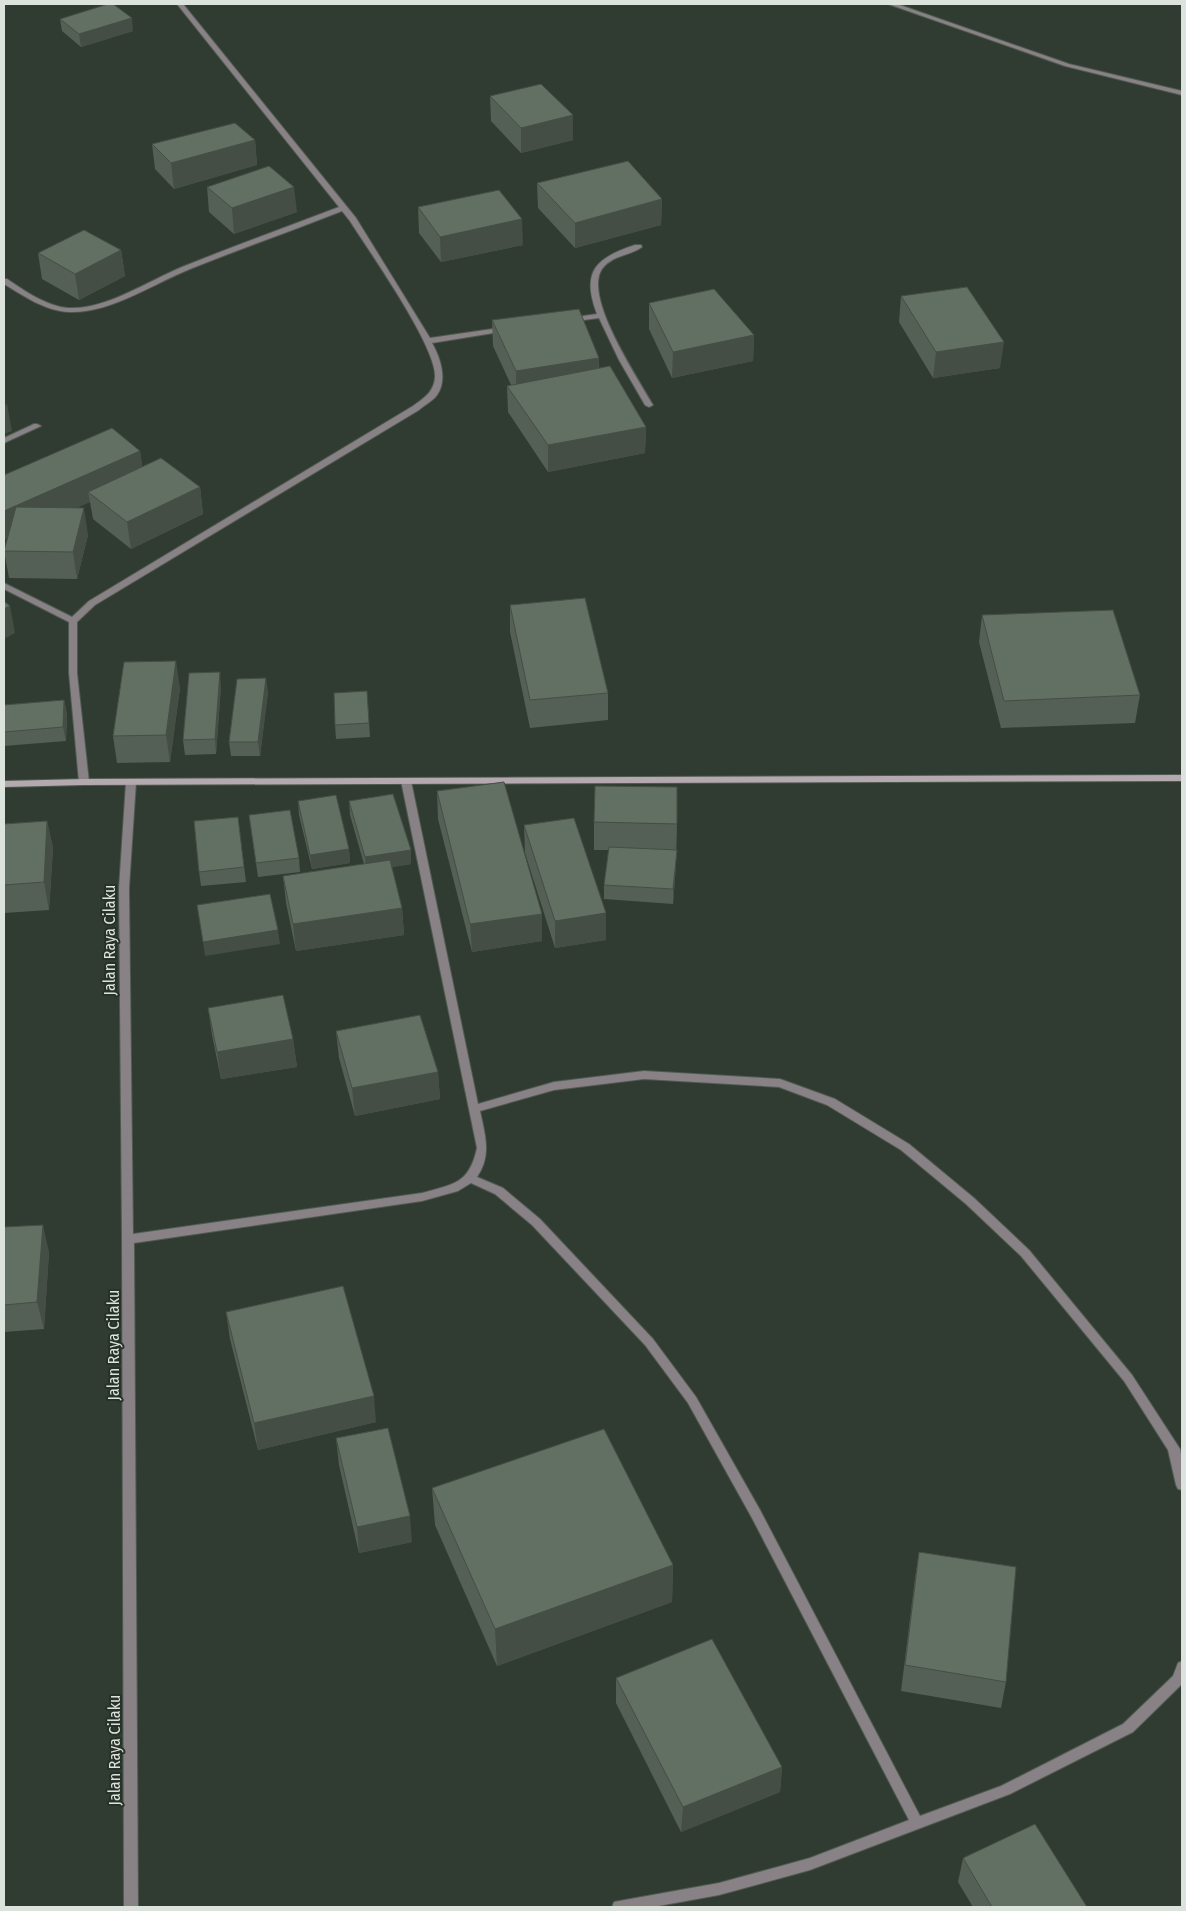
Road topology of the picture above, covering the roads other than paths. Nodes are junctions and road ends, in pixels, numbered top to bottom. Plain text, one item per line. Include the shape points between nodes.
1 (180, 4) edge
2 (891, 4) edge
3 (1182, 93) edge
4 (344, 208) junction
5 (638, 247) dead end
6 (4, 281) edge
7 (600, 316) junction
8 (562, 321) edge
9 (514, 328) edge
10 (428, 340) junction
11 (649, 405) dead end
12 (37, 426) dead end
13 (4, 441) edge
14 (4, 586) edge
15 (72, 621) junction
16 (1182, 778) edge
17 (406, 781) junction
18 (84, 782) junction
19 (130, 782) junction
20 (4, 784) edge
21 (474, 1109) junction
22 (471, 1179) junction
23 (128, 1240) junction
24 (1182, 1485) edge
25 (1182, 1667) edge
26 (917, 1823) junction
27 (131, 1907) edge
28 (619, 1907) edge

1 - 4 street
2 - 3 street via 1067,65
4 - 6 street via 81,310 60,310 48,306
4 - 10 street
5 - 7 street via 618,253 604,262 594,277 594,300
7 - 8 street
7 - 11 street
9 - 10 street
10 - 15 street via 439,377 434,394 416,408 92,603
12 - 13 street
14 - 15 street
15 - 18 street via 73,673
16 - 17 street
17 - 19 street
17 - 21 street
18 - 19 street
18 - 20 street
19 - 23 street, Jalan Raya Cilaku via 124,888
21 - 22 street via 482,1148 480,1165
21 - 24 street via 554,1086 644,1075 780,1083 831,1102 905,1147 970,1201 1025,1254 1128,1378 1174,1449
22 - 23 street via 455,1188 422,1197
22 - 26 street via 499,1191 536,1222 649,1342 692,1400 756,1514
23 - 27 street, Jalan Raya Cilaku
25 - 26 street via 1179,1679 1128,1728 1005,1790
26 - 28 street via 810,1864 720,1889

